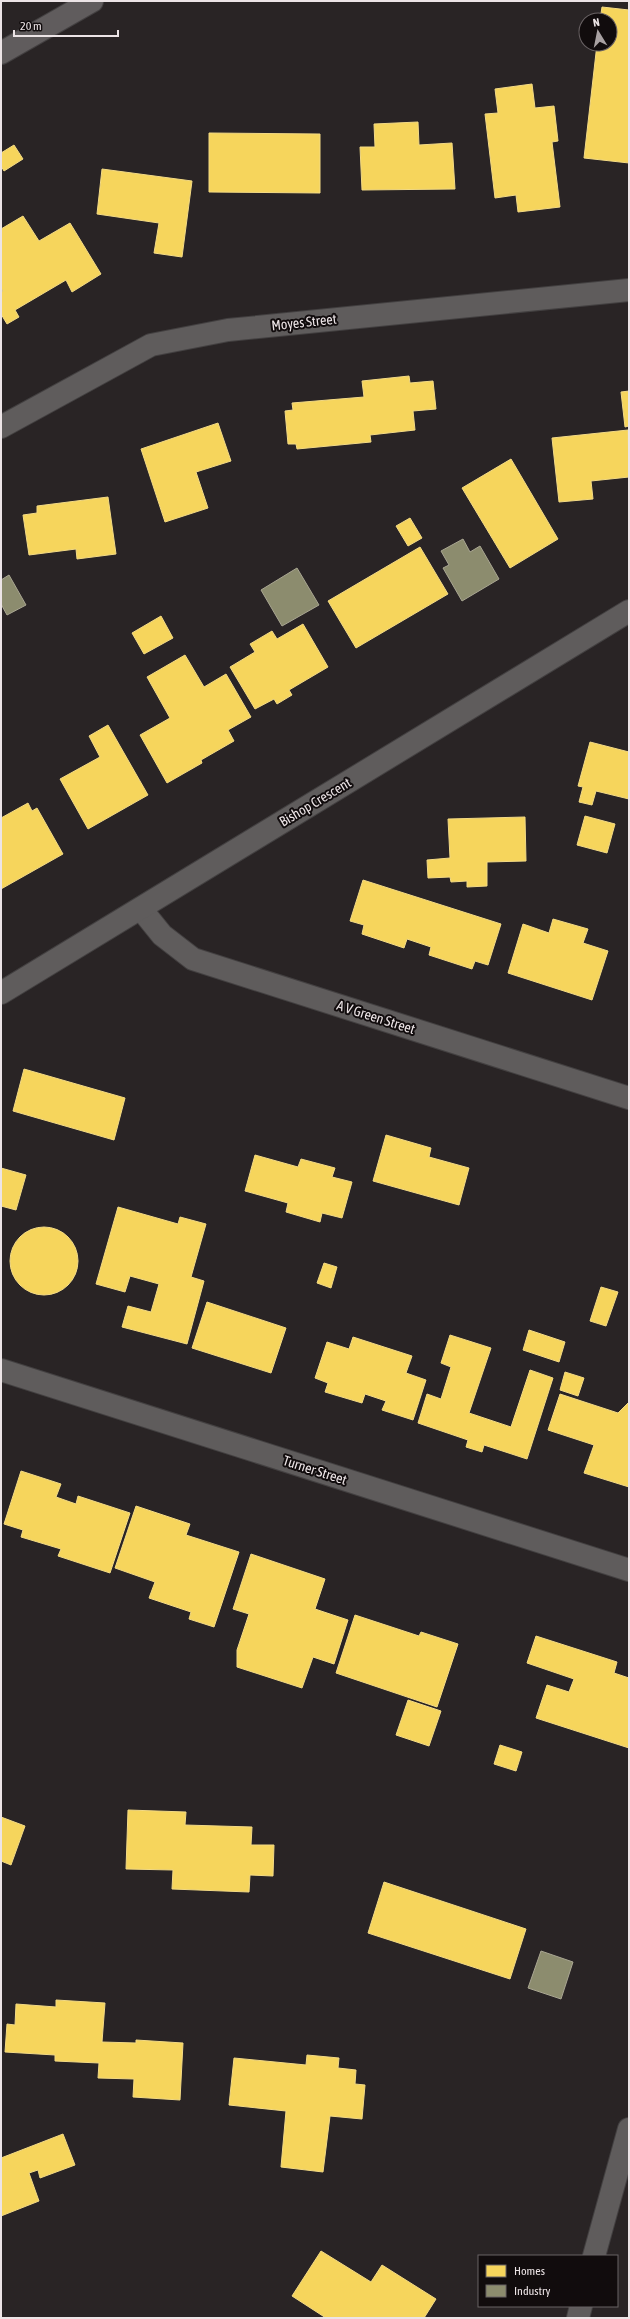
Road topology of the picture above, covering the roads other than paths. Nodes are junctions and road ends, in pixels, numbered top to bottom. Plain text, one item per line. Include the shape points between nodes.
1 (92, 1) edge
2 (1, 53) edge
3 (629, 290) edge
4 (1, 427) edge
5 (629, 611) edge
6 (141, 909) junction
7 (1, 993) edge
8 (629, 1098) edge
9 (1, 1370) edge
10 (629, 1570) edge
11 (629, 2129) edge
12 (594, 2255) edge
13 (581, 2307) edge
14 (578, 2318) edge

1 - 2 main road
3 - 4 street, Moyes Street via 228,330 152,345
5 - 6 street, Bishop Crescent
6 - 7 street, Bishop Crescent
6 - 8 street, A V Green Street via 162,936 194,959
9 - 10 street, Turner Street
11 - 12 street
13 - 14 street

